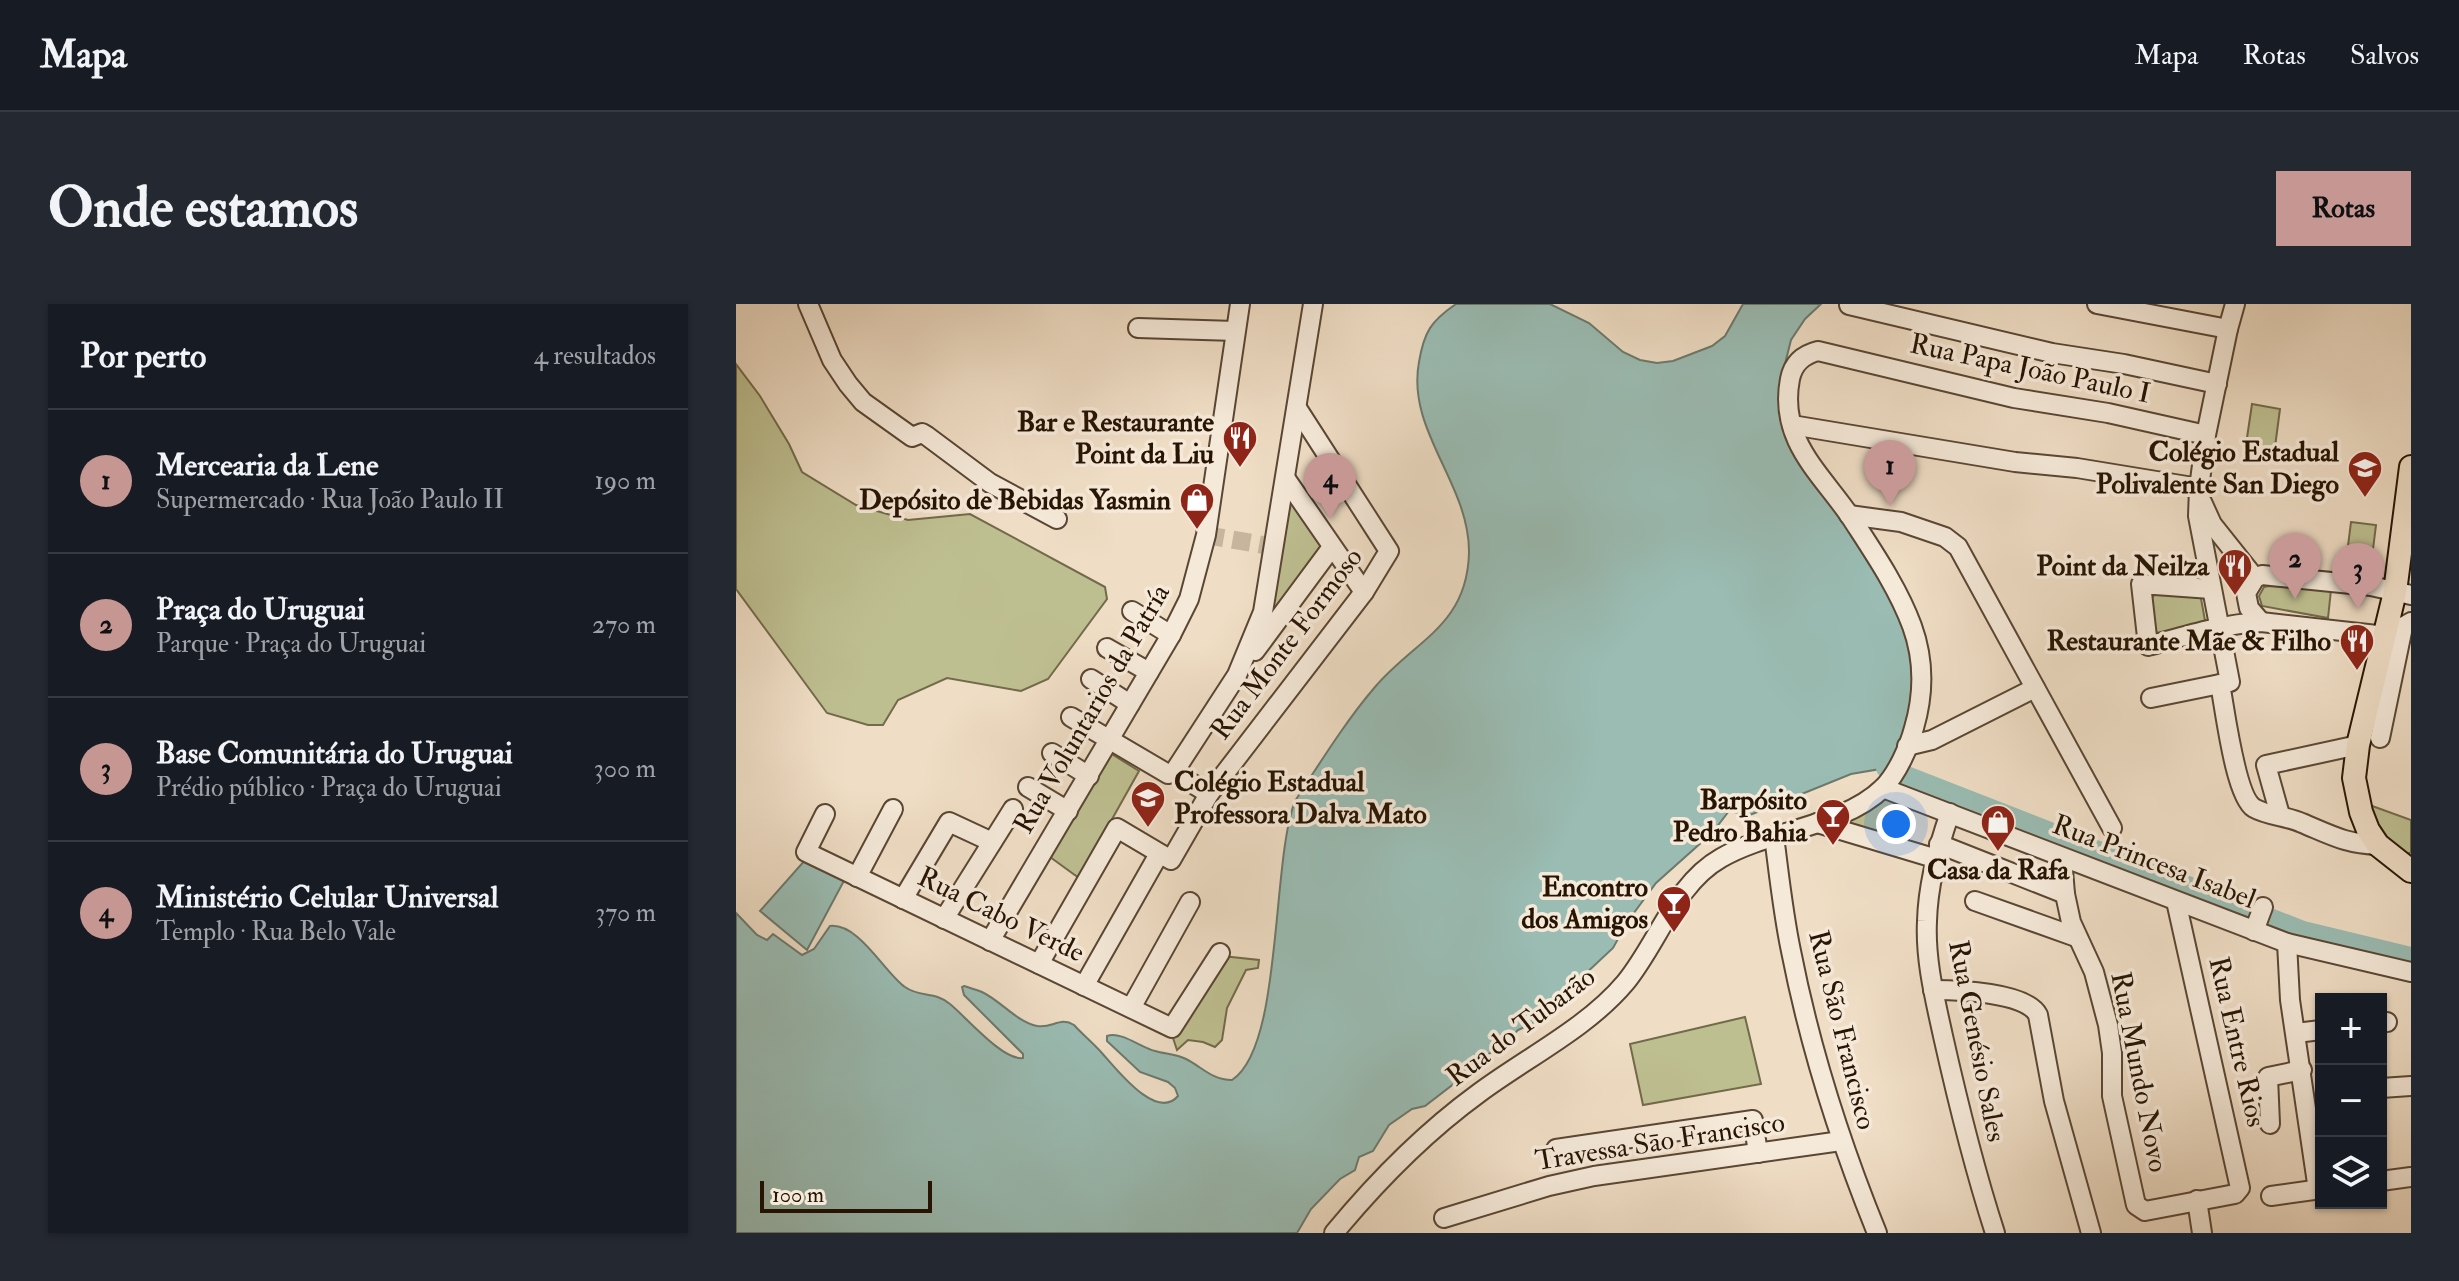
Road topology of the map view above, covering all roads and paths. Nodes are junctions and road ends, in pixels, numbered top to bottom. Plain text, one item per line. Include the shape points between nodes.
1 (808, 304) edge
2 (1240, 304) edge
3 (1313, 304) edge
4 (2097, 304) edge
5 (2235, 304) edge
6 (1849, 305) edge
7 (1138, 328) dead end
8 (2228, 329) junction
9 (1235, 331) junction
10 (2217, 384) junction
11 (1297, 408) junction
12 (1792, 425) junction
13 (2206, 435) junction
14 (2411, 467) edge
15 (1286, 479) junction
16 (2199, 492) junction
17 (1849, 515) junction
18 (1057, 519) dead end
19 (2226, 543) junction
20 (1332, 547) junction
21 (2204, 555) junction
22 (2255, 578) junction
23 (2211, 589) junction
24 (1364, 592) junction
25 (2403, 594) edge
26 (1132, 611) dead end
27 (2261, 622) junction
28 (2218, 627) junction
29 (2400, 628) edge
30 (1171, 635) junction
31 (1107, 648) dead end
32 (1149, 672) junction
33 (1237, 675) junction
34 (1091, 679) dead end
35 (2220, 684) junction
36 (2035, 688) junction
37 (2151, 698) dead end
38 (1130, 704) junction
39 (1071, 717) dead end
40 (1110, 740) junction
41 (2369, 741) junction
42 (1052, 753) dead end
43 (1903, 754) junction
44 (1174, 772) junction
45 (1089, 776) junction
46 (1886, 784) junction
47 (1028, 787) dead end
48 (1209, 794) junction
49 (893, 809) dead end
50 (1013, 809) dead end
51 (1068, 811) junction
52 (1950, 813) junction
53 (825, 814) dead end
54 (2280, 815) junction
55 (1817, 823) junction
56 (2112, 828) dead end
57 (1774, 836) junction
58 (992, 842) junction
59 (2378, 845) junction
60 (1938, 851) junction
61 (1159, 854) junction
62 (2062, 858) junction
63 (2411, 871) edge
64 (857, 877) junction
65 (2065, 894) junction
66 (903, 899) junction
67 (1975, 901) dead end
68 (2176, 901) junction
69 (1190, 902) dead end
70 (2263, 907) dead end
71 (944, 919) junction
72 (2254, 931) junction
73 (2076, 937) junction
74 (990, 941) junction
75 (2287, 943) junction
76 (1220, 953) dead end
77 (1039, 964) junction
78 (2411, 972) edge
79 (1084, 986) junction
80 (1933, 990) junction
81 (1131, 1008) junction
82 (2315, 1031) edge
83 (2296, 1033) junction
84 (2302, 1070) junction
85 (2411, 1086) edge
86 (2387, 1088) edge
87 (2313, 1090) edge
88 (2270, 1124) dead end
89 (2316, 1137) edge
90 (1841, 1141) junction
91 (1556, 1149) dead end
92 (1758, 1153) junction
93 (2411, 1177) edge
94 (2387, 1180) edge
95 (2315, 1190) edge
96 (2271, 1196) dead end
97 (2197, 1200) junction
98 (1444, 1218) dead end
99 (1334, 1233) edge
100 (1877, 1233) edge
101 (1995, 1233) edge
102 (2091, 1233) edge
103 (2202, 1233) edge

1 - 18 street via 832,360 863,402 912,437 922,433 990,483
2 - 9 street, Rua Voluntarios da Patría
3 - 11 street
4 - 8 street
5 - 8 street
6 - 10 street via 2052,353
7 - 9 street
8 - 10 street
9 - 30 street, Rua Voluntarios da Patría via 1206,535 1195,582
10 - 13 street
11 - 15 street
11 - 24 street, Rua Monte Formoso via 1389,549
12 - 13 street, Rua Papa João Paulo I via 1791,375 1799,360 1818,351 2014,398
12 - 16 street
12 - 17 street via 1811,467
13 - 16 street
14 - 25 main road
15 - 20 street
15 - 33 street via 1263,612
16 - 19 street
16 - 21 street
17 - 36 street via 1901,522 1958,547
17 - 43 street via 1902,604 1919,649 1920,702
19 - 21 street
19 - 22 street
20 - 24 street
20 - 33 street
21 - 23 street
22 - 25 street via 2271,575
22 - 27 street via 2246,601
23 - 28 street
23 - 28 street via 2141,584 2148,646
24 - 48 street, Rua Monte Formoso
25 - 29 main road
26 - 30 street
27 - 28 street
27 - 29 street
28 - 35 street via 2230,682
29 - 41 main road
30 - 32 street, Rua Voluntarios da Patría
31 - 32 street
32 - 38 street, Rua Voluntarios da Patría
33 - 44 street
34 - 38 street
35 - 37 street
35 - 54 street via 2243,795 2256,809
36 - 43 street
36 - 56 street
38 - 40 street, Rua Voluntarios da Patría
39 - 40 street
40 - 44 street via 1168,774
40 - 45 street, Rua Voluntarios da Patría
41 - 54 street via 2266,765
41 - 59 main road via 2355,763 2357,794
42 - 45 street
43 - 46 street
44 - 48 street
45 - 51 street, Rua Voluntarios da Patría
46 - 52 street, Rua Princesa Isabel
46 - 55 street, Rua do Tubarão
47 - 51 street
48 - 61 street, Rua Monte Formoso via 1171,860
49 - 64 street
50 - 58 street
51 - 74 street, Rua Voluntarios da Patría
52 - 60 street, Rua Genésio Sales
52 - 62 street, Rua Princesa Isabel
53 - 64 street, Rua Cabo Verde via 806,852
54 - 59 street via 2349,843
55 - 57 street, Rua do Tubarão
55 - 60 street
57 - 90 street, Rua São Francisco via 1791,952
57 - 99 street, Rua do Tubarão via 1717,860 1681,897 1625,983 1602,1006 1436,1127
58 - 66 street via 949,822
58 - 71 street
59 - 63 main road
60 - 65 street
60 - 80 street, Rua Genésio Sales via 1926,923
61 - 77 street via 1117,828
61 - 79 street
62 - 65 street, Rua Mundo Novo
62 - 68 street, Rua Princesa Isabel
64 - 66 street, Rua Cabo Verde
65 - 73 street, Rua Mundo Novo
66 - 71 street, Rua Cabo Verde
67 - 73 street
68 - 72 street, Rua Princesa Isabel
68 - 97 street, Rua Entre Rios via 2240,1182 2235,1194
69 - 81 street
70 - 72 street
71 - 74 street, Rua Cabo Verde
72 - 75 street, Rua Princesa Isabel
73 - 97 street, Rua Mundo Novo via 2094,972 2108,1025 2112,1096 2136,1205 2145,1211
74 - 77 street, Rua Cabo Verde
75 - 78 street, Rua Princesa Isabel
75 - 83 street
76 - 81 street, Rua Cabo Verde via 1172,1028
77 - 79 street, Rua Cabo Verde
79 - 81 street, Rua Cabo Verde
80 - 101 street, Rua Genésio Sales via 1960,1117
80 - 102 street via 1978,992 2035,1009
82 - 83 street
83 - 84 street
84 - 87 street
84 - 88 street via 2268,1077
85 - 86 street
87 - 89 street
90 - 92 street, Travessa Sāo Francisco
90 - 100 street, Rua São Francisco
91 - 92 street via 1753,1120
92 - 98 street, Travessa Sāo Francisco via 1594,1176
93 - 94 street
95 - 96 street
97 - 103 street

